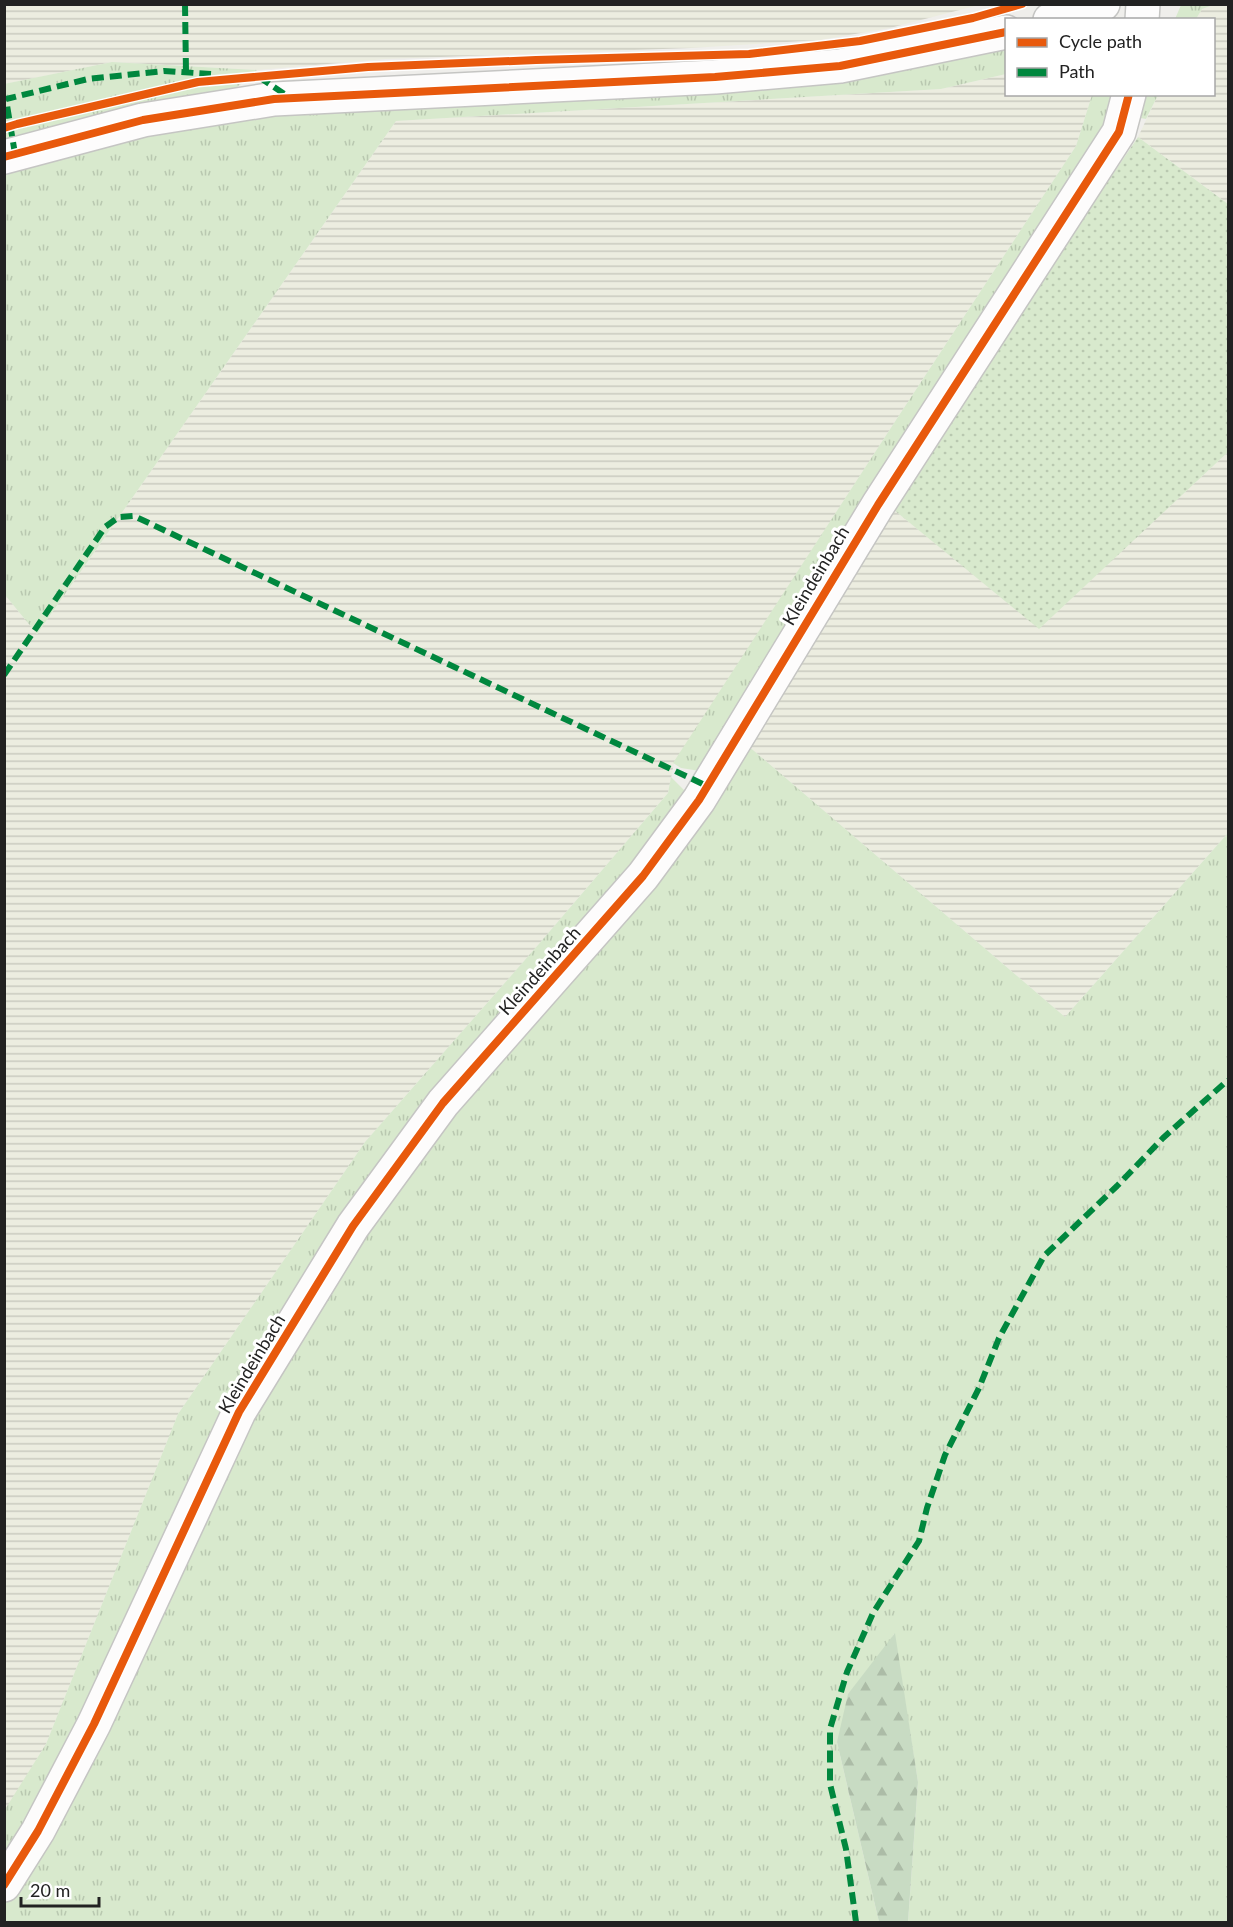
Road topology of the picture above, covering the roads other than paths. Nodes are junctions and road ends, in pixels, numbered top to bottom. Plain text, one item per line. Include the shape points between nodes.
1 (1103, 4) edge
2 (1057, 18) edge
3 (1005, 32) edge
4 (1128, 96) edge
5 (4, 157) edge
6 (4, 1885) edge

1 - 2 street
3 - 5 street via 840,66 715,77 274,99 143,120
4 - 6 street, Kleindeinbach via 1119,132 878,505 699,800 644,876 443,1103 353,1226 239,1412 94,1724 38,1831

